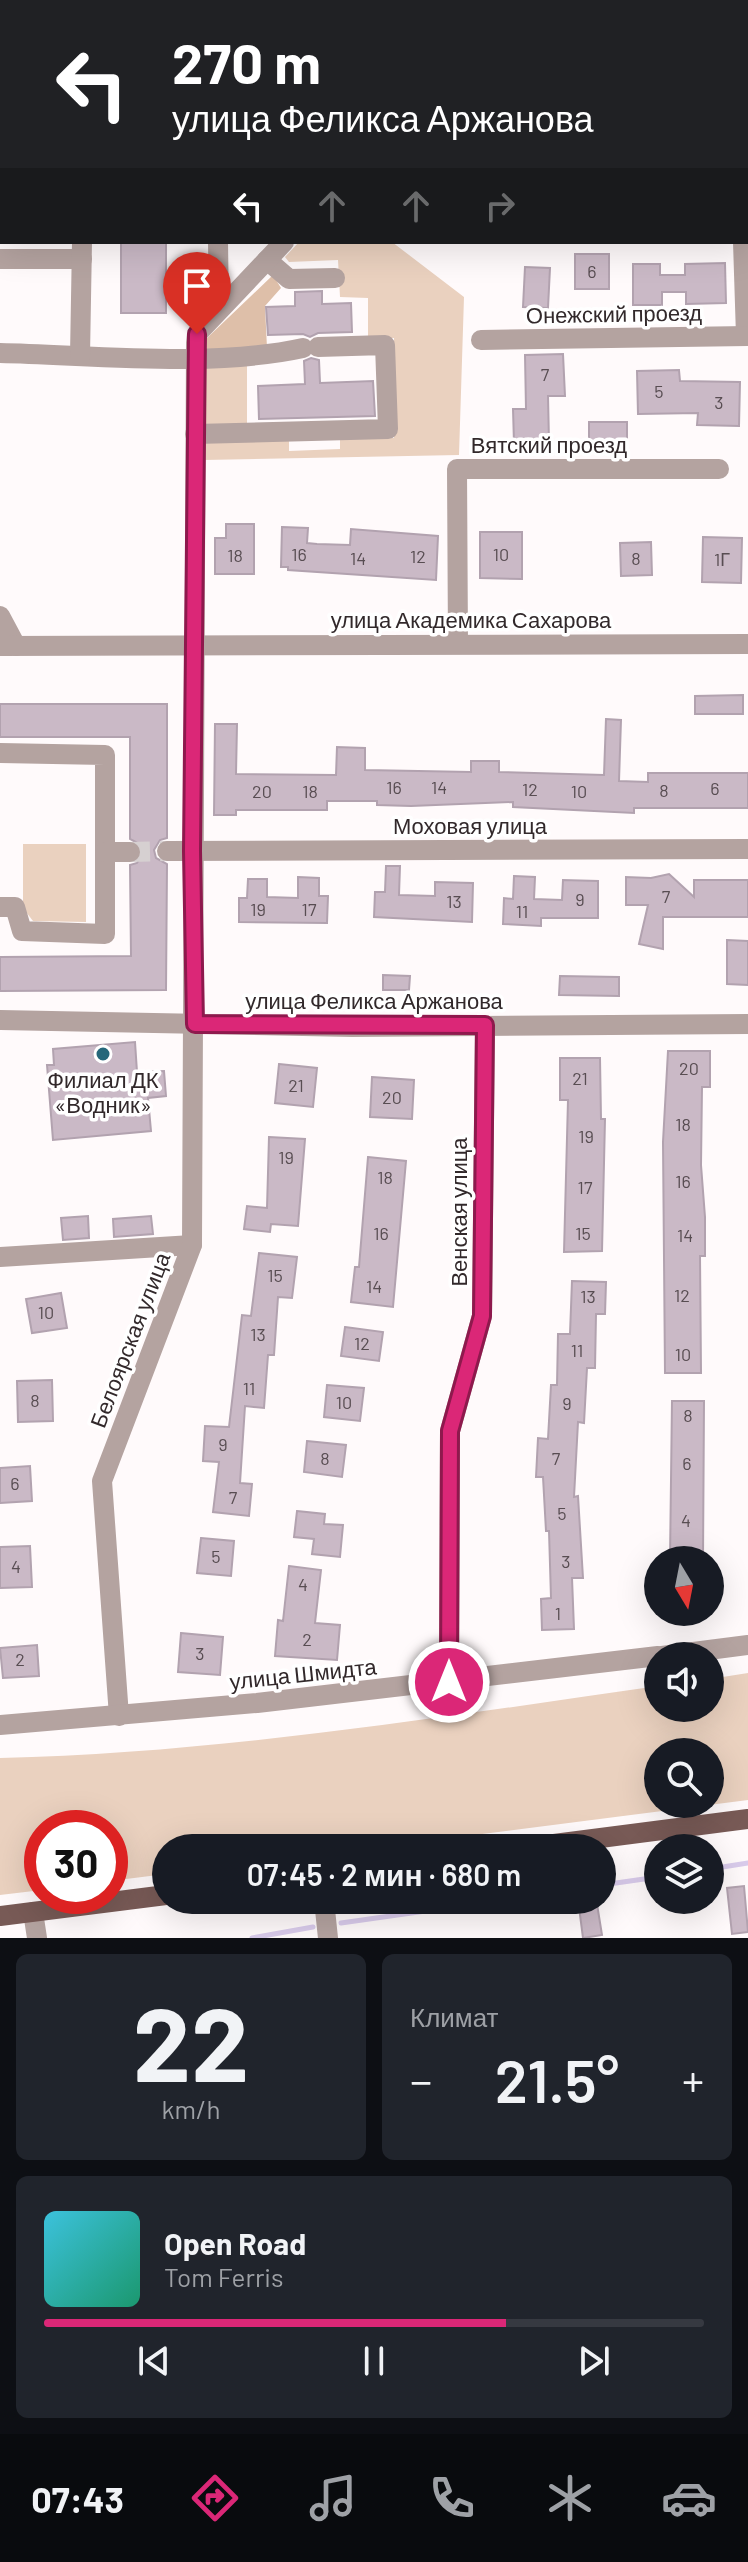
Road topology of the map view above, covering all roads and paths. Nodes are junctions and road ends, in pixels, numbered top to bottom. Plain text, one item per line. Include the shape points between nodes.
1 (218, 244) edge
2 (282, 244) edge
3 (743, 244) edge
4 (82, 251) edge
5 (0, 259) edge
6 (267, 260) junction
7 (335, 278) dead end
8 (219, 309) junction
9 (747, 336) edge
10 (481, 340) dead end
11 (0, 353) edge
12 (80, 356) junction
13 (196, 357) junction
14 (195, 434) junction
15 (719, 469) dead end
16 (0, 616) edge
17 (193, 643) junction
18 (458, 644) junction
19 (748, 644) edge
20 (8, 646) edge
21 (0, 753) edge
22 (748, 849) edge
23 (167, 851) tunnel mouth
24 (192, 851) junction
25 (105, 852) junction
26 (130, 852) tunnel mouth
27 (0, 907) edge
28 (0, 1020) edge
29 (195, 1024) junction
30 (748, 1024) edge
31 (485, 1025) junction
32 (192, 1245) junction
33 (0, 1257) edge
34 (748, 1645) edge
35 (724, 1648) edge
36 (644, 1658) edge
37 (449, 1682) junction
38 (119, 1716) junction
39 (0, 1725) edge
40 (748, 1819) edge
41 (616, 1836) edge
42 (152, 1897) edge
43 (128, 1900) edge
44 (24, 1913) edge
45 (33, 1914) edge
46 (325, 1914) edge
47 (0, 1916) edge
48 (37, 1938) edge
49 (328, 1938) edge

1 - 8 street
2 - 6 street, Белоярская улица
3 - 9 street
4 - 5 street
4 - 12 street
6 - 7 street via 289,279
6 - 8 street, Белоярская улица
8 - 13 street, Белоярская улица via 197,334
9 - 10 street, Онежский проезд
11 - 12 street
12 - 13 street
13 - 14 street, Белоярская улица
13 - 14 street via 385,345 388,429
14 - 17 street, Белоярская улица
15 - 18 street, Вятский проезд via 457,469
16 - 20 street
17 - 18 street, улица Академика Сахарова
17 - 20 street
17 - 24 street, Белоярская улица
18 - 19 street, улица Академика Сахарова
21 - 25 street via 105,755
22 - 24 street, Моховая улица
23 - 24 street, Моховая улица
24 - 29 street, Белоярская улица
25 - 26 street
25 - 27 street via 105,934 22,931 15,907
28 - 29 street, улица Феликса Аржанова
29 - 31 street, улица Феликса Аржанова
29 - 32 street, Белоярская улица
30 - 31 street, улица Феликса Аржанова
31 - 37 street, Венская улица via 482,1316 450,1431
32 - 33 street
32 - 38 street, Белоярская улица via 102,1481
34 - 35 street, улица Шмидта
36 - 37 street, улица Шмидта
37 - 38 street, улица Шмидта
38 - 39 street, улица Шмидта
40 - 41 main road
42 - 43 main road
44 - 47 main road
45 - 48 street
46 - 49 street

